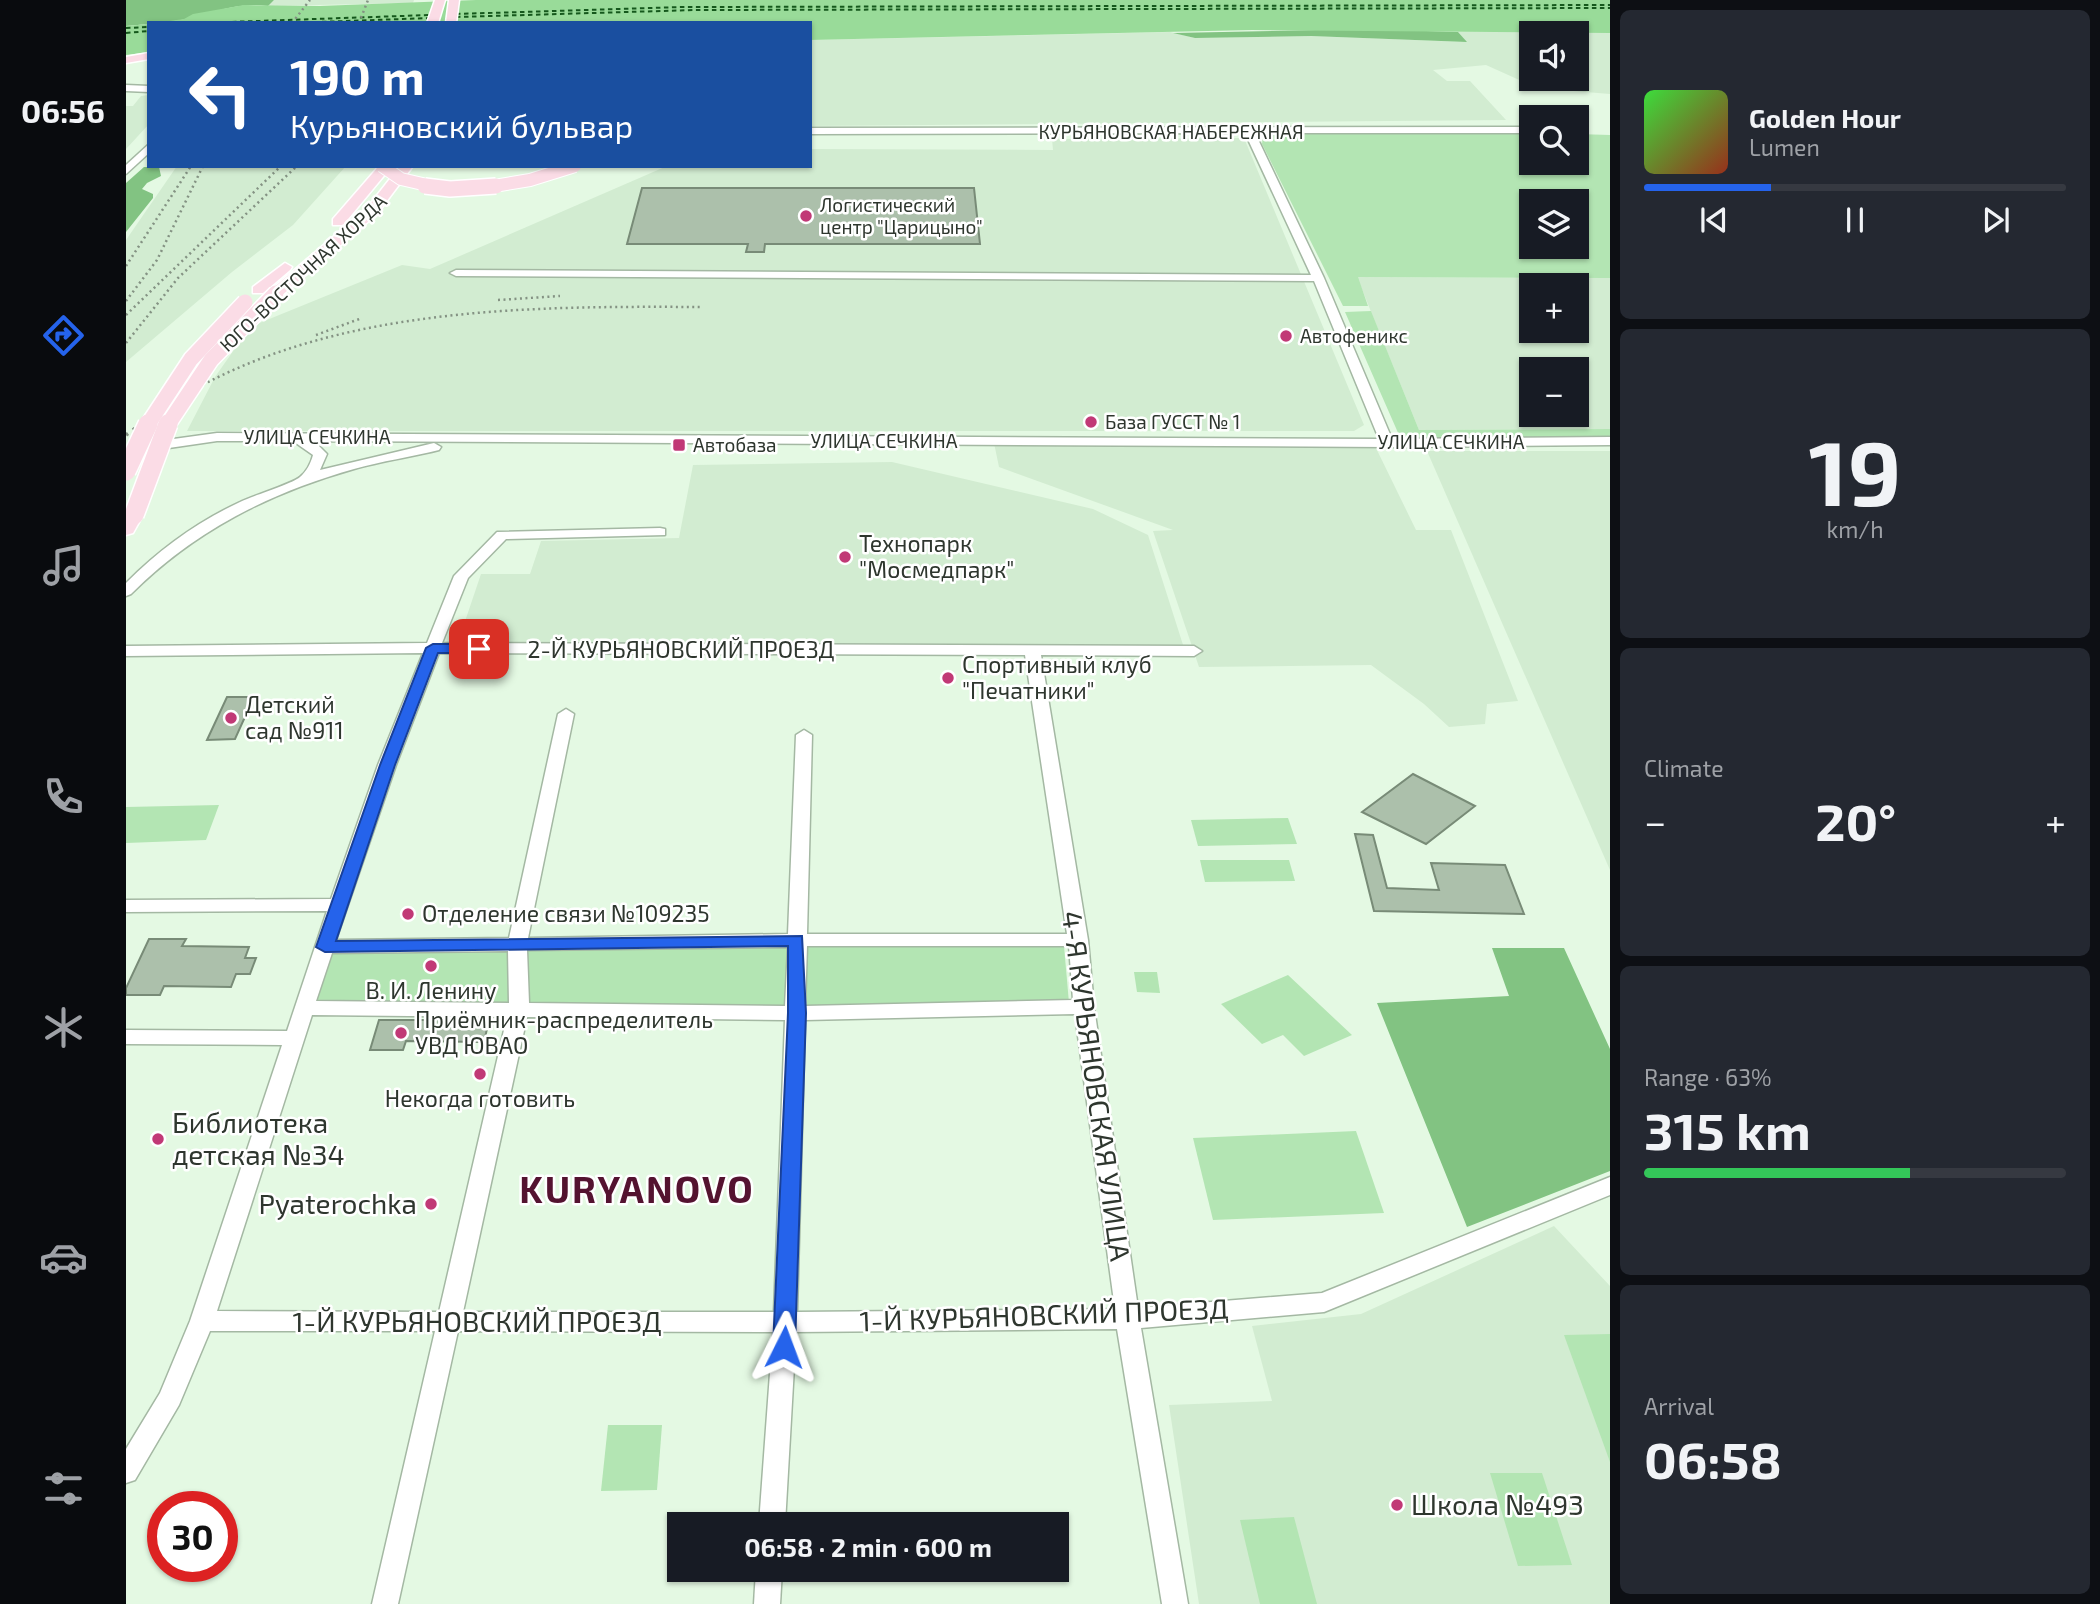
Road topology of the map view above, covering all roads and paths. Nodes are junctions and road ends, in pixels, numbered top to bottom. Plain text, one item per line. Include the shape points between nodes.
1 (440, 0) edge
2 (454, 0) edge
3 (433, 21) edge
4 (451, 21) edge
5 (147, 56) edge
6 (126, 60) edge
7 (126, 88) edge
8 (147, 89) edge
9 (1519, 130) edge
10 (812, 131) edge
11 (1250, 131) junction
12 (147, 149) edge
13 (382, 168) edge
14 (386, 168) edge
15 (405, 168) edge
16 (568, 168) edge
17 (126, 171) edge
18 (456, 274) dead end
19 (1318, 278) junction
20 (295, 437) junction
21 (494, 438) junction
22 (1610, 441) edge
23 (1387, 443) junction
24 (126, 458) edge
25 (126, 471) edge
26 (301, 480) junction
27 (130, 522) edge
28 (660, 532) dead end
29 (126, 592) edge
30 (433, 648) junction
31 (126, 651) edge
32 (1032, 651) junction
33 (1194, 651) dead end
34 (566, 715) dead end
35 (804, 735) dead end
36 (338, 905) junction
37 (126, 906) edge
38 (796, 940) junction
39 (1078, 940) junction
40 (517, 944) junction
41 (325, 947) junction
42 (1084, 1007) junction
43 (303, 1008) junction
44 (519, 1010) junction
45 (797, 1013) junction
46 (126, 1037) edge
47 (293, 1038) junction
48 (1610, 1186) edge
49 (1128, 1318) junction
50 (202, 1321) junction
51 (448, 1322) junction
52 (785, 1322) junction
53 (126, 1472) edge
54 (773, 1512) edge
55 (768, 1582) edge
56 (385, 1604) edge
57 (767, 1604) edge
58 (1175, 1604) edge

1 - 3 main road
2 - 4 main road
5 - 6 main road
7 - 8 street
9 - 11 street, КУРЬЯНОВСКАЯ НАБЕРЕЖНАЯ
10 - 11 street, КУРЬЯНОВСКАЯ НАБЕРЕЖНАЯ
11 - 19 street
12 - 17 street
13 - 25 main road, ЮГО-ВОСТОЧНАЯ ХОРДА, bridge via 351,210 258,290 181,367 155,407
14 - 16 main road, bridge via 415,184 458,188 509,185
15 - 27 main road, ЮГО-ВОСТОЧНАЯ ХОРДА, bridge via 372,211 276,293 213,358 177,406
18 - 19 street
19 - 23 street
20 - 21 street, УЛИЦА СЕЧКИНА
20 - 24 street, УЛИЦА СЕЧКИНА via 217,437 159,444
20 - 26 street via 320,454 317,466
21 - 23 street, УЛИЦА СЕЧКИНА
21 - 26 street via 359,461
22 - 23 street, УЛИЦА СЕЧКИНА
26 - 29 street via 167,551
28 - 30 street via 502,535 461,576
30 - 31 street, 2-Й КУРЬЯНОВСКИЙ ПРОЕЗД
30 - 32 street, 2-Й КУРЬЯНОВСКИЙ ПРОЕЗД
30 - 36 street
32 - 33 street, 2-Й КУРЬЯНОВСКИЙ ПРОЕЗД
32 - 39 street, 4-Я КУРЬЯНОВСКАЯ УЛИЦА
34 - 40 street
35 - 38 street
36 - 37 street
36 - 41 street
38 - 39 street
38 - 40 street
38 - 45 street
39 - 42 street, 4-Я КУРЬЯНОВСКАЯ УЛИЦА
40 - 41 street
40 - 44 street
41 - 43 street
42 - 45 street
42 - 49 street, 4-Я КУРЬЯНОВСКАЯ УЛИЦА
43 - 44 street
43 - 47 street
44 - 45 street
44 - 51 street
45 - 52 street
46 - 47 street
47 - 50 street
48 - 49 street, 1-Й КУРЬЯНОВСКИЙ ПРОЕЗД via 1324,1302
49 - 52 street, 1-Й КУРЬЯНОВСКИЙ ПРОЕЗД
49 - 58 street, 4-Я КУРЬЯНОВСКАЯ УЛИЦА
50 - 51 street, 1-Й КУРЬЯНОВСКИЙ ПРОЕЗД
50 - 53 street via 170,1398
51 - 52 street, 1-Й КУРЬЯНОВСКИЙ ПРОЕЗД
51 - 56 street
52 - 54 street
55 - 57 street

